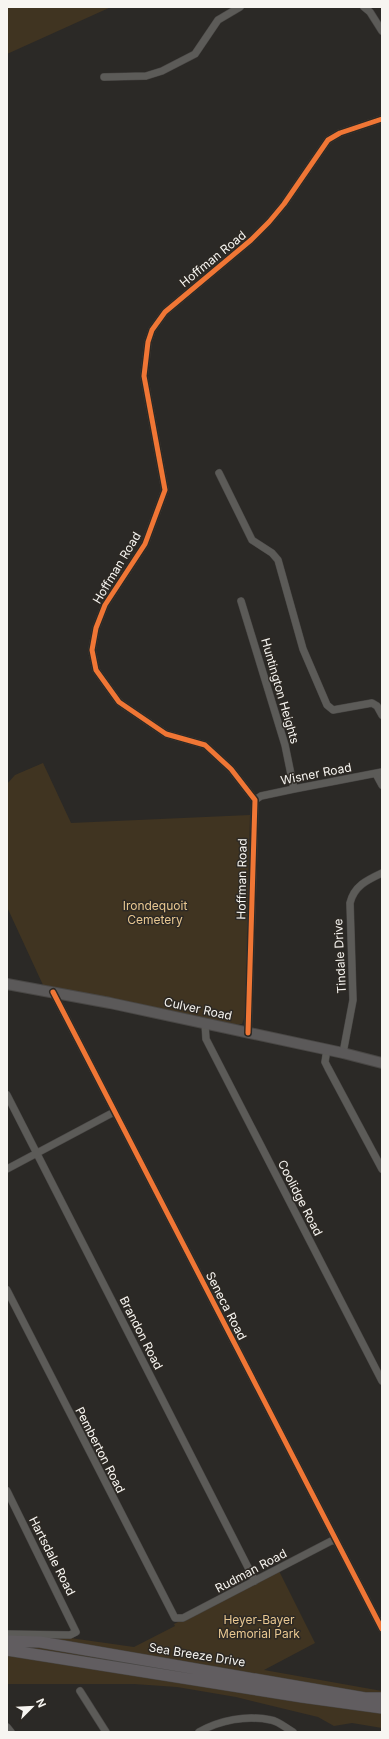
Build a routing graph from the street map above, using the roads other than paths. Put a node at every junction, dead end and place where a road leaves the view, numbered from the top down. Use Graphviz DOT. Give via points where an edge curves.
graph roads {
  1 [pos="240,7"];
  2 [pos="364,7"];
  3 [pos="382,31"];
  4 [pos="104,77"];
  5 [pos="382,119"];
  6 [pos="219,473"];
  7 [pos="241,601"];
  8 [pos="382,715"];
  9 [pos="379,773"];
  10 [pos="382,785"];
  11 [pos="294,789"];
  12 [pos="254,800"];
  13 [pos="382,873"];
  14 [pos="7,984"];
  15 [pos="53,992"];
  16 [pos="204,1024"];
  17 [pos="248,1033"];
  18 [pos="327,1049"];
  19 [pos="343,1053"];
  20 [pos="382,1063"];
  21 [pos="7,1095"];
  22 [pos="114,1112"];
  23 [pos="37,1154"];
  24 [pos="7,1169"];
  25 [pos="382,1169"];
  26 [pos="7,1290"];
  27 [pos="382,1381"];
  28 [pos="7,1490"];
  29 [pos="335,1539"];
  30 [pos="255,1581"];
  31 [pos="175,1618"];
  32 [pos="382,1629"];
  33 [pos="7,1634"];
  34 [pos="7,1641"];
  35 [pos="7,1650"];
  36 [pos="80,1691"];
  37 [pos="382,1698"];
  38 [pos="382,1708"];
  39 [pos="7,1727"];
  40 [pos="11,1732"];
  41 [pos="106,1732"];
  42 [pos="198,1732"];
  43 [pos="292,1732"];
  1 -- 4 [label="street" via="218,20 194,54 162,72 146,76"];
  2 -- 3 [label="street"];
  5 -- 12 [label="street, Hoffman Road" via="340,133 328,140 269,222 165,312 152,330 146,350 144,376 165,490 146,544 105,605 96,628 92,650 96,670 119,702 166,734 205,745 231,769"];
  6 -- 8 [label="street" via="252,540 278,560 306,658 327,705 333,710 372,704 377,706"];
  7 -- 11 [label="street, Huntington Heights" via="285,745"];
  9 -- 10 [label="street"];
  9 -- 11 [label="street, Wisner Road"];
  11 -- 12 [label="street, Wisner Road" via="261,796"];
  12 -- 17 [label="street, Hoffman Road"];
  13 -- 19 [label="street, Tindale Drive" via="359,886 353,893 350,903 353,1000"];
  14 -- 15 [label="main road, Culver Road"];
  15 -- 16 [label="main road, Culver Road"];
  15 -- 22 [label="street, Seneca Road"];
  16 -- 17 [label="main road, Culver Road"];
  16 -- 27 [label="street, Coolidge Road" via="206,1039"];
  17 -- 18 [label="main road, Culver Road"];
  18 -- 19 [label="main road, Culver Road"];
  18 -- 25 [label="street" via="325,1062"];
  19 -- 20 [label="main road, Culver Road"];
  21 -- 23 [label="street, Brandon Road"];
  22 -- 23 [label="street"];
  22 -- 29 [label="street, Seneca Road"];
  23 -- 24 [label="street"];
  23 -- 30 [label="street, Brandon Road"];
  26 -- 31 [label="street, Pemberton Road"];
  28 -- 33 [label="street, Hartsdale Road" via="76,1632 70,1635"];
  29 -- 30 [label="street, Rudman Road"];
  29 -- 32 [label="street, Seneca Road"];
  30 -- 31 [label="street, Rudman Road" via="184,1618"];
  34 -- 37 [label="main road, Sea Breeze Drive" via="35,1642 364,1698"];
  35 -- 38 [label="main road, Sea Breeze Drive" via="302,1698"];
  36 -- 41 [label="street"];
  39 -- 40 [label="street"];
  42 -- 43 [label="street" via="234,1719 272,1720"];
}
